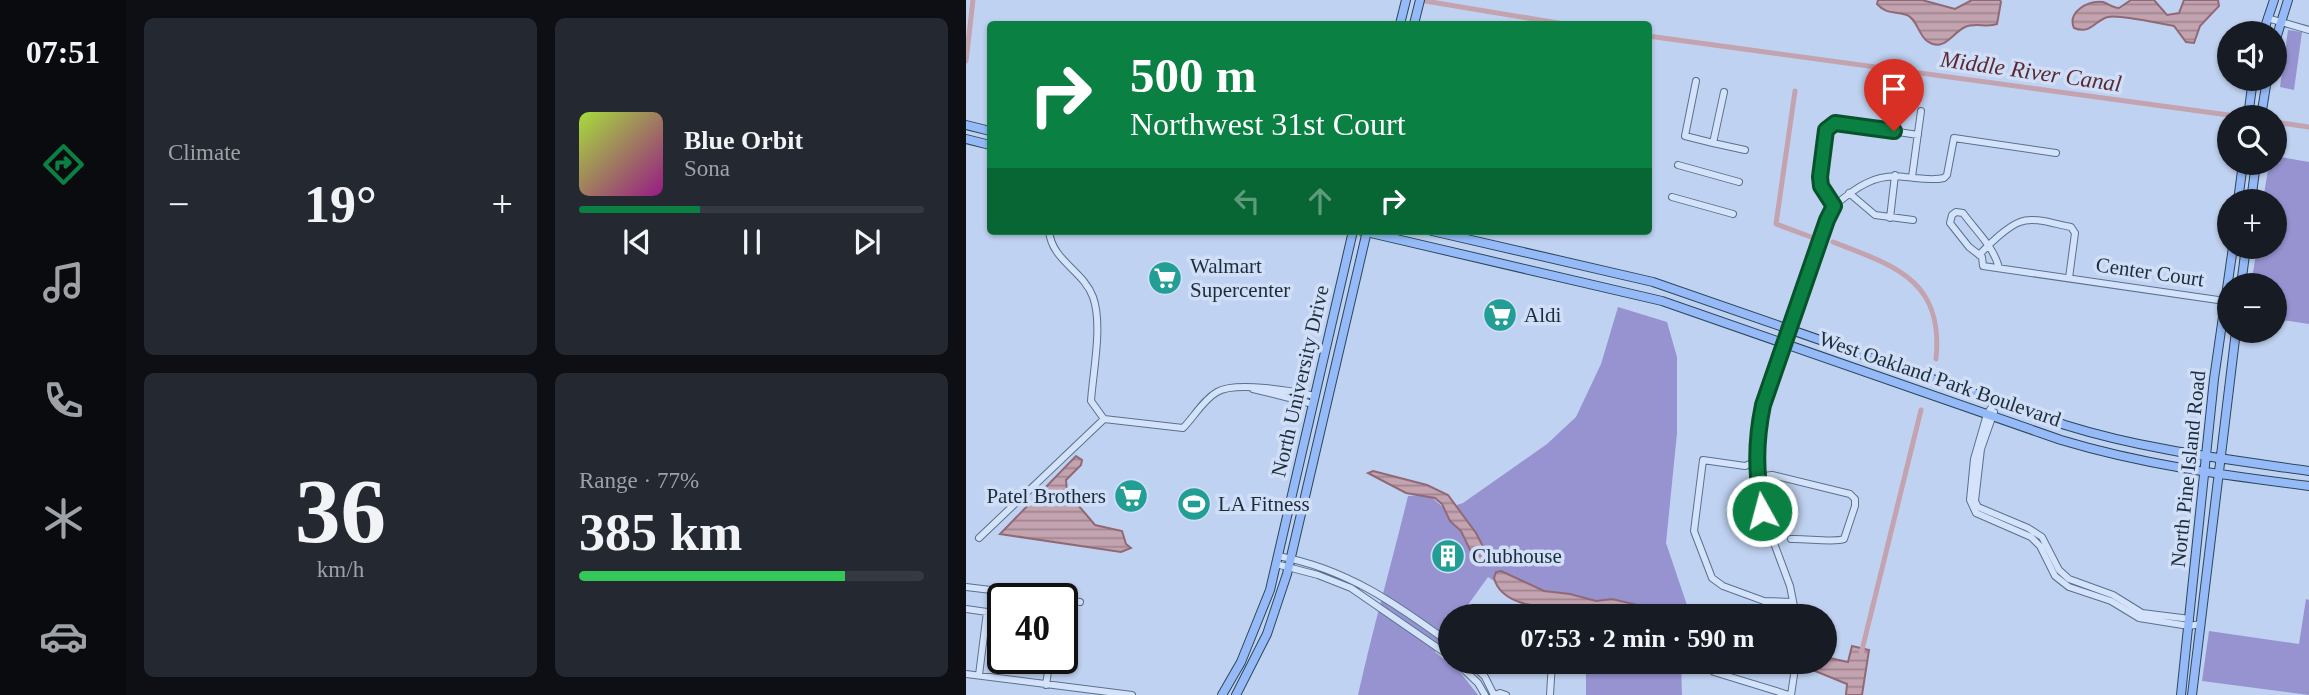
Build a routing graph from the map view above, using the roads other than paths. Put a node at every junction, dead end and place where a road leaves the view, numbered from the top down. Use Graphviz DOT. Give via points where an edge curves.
graph roads {
  1 [pos="2274,0"];
  2 [pos="2288,0"];
  3 [pos="1406,2"];
  4 [pos="1419,4"];
  5 [pos="2267,18"];
  6 [pos="1401,21"];
  7 [pos="1415,21"];
  8 [pos="2266,21"];
  9 [pos="2280,21"];
  10 [pos="2287,23"];
  11 [pos="2309,30"];
  12 [pos="1696,81"];
  13 [pos="1724,92"];
  14 [pos="1921,111"];
  15 [pos="966,125"];
  16 [pos="987,130"];
  17 [pos="1918,135"];
  18 [pos="966,139"];
  19 [pos="1713,143"];
  20 [pos="987,144"];
  21 [pos="1745,150"];
  22 [pos="2056,153"];
  23 [pos="1678,165"];
  24 [pos="1895,175"];
  25 [pos="1912,177"];
  26 [pos="1739,182"];
  27 [pos="1849,193"];
  28 [pos="1672,197"];
  29 [pos="1834,206"];
  30 [pos="1733,214"];
  31 [pos="1889,218"];
  32 [pos="1913,220"];
  33 [pos="1050,235"];
  34 [pos="1352,235"];
  35 [pos="1365,235"];
  36 [pos="1383,235"];
  37 [pos="1475,236"];
  38 [pos="1988,245"];
  39 [pos="1979,255"];
  40 [pos="1999,268"];
  41 [pos="2069,278"];
  42 [pos="2217,300"];
  43 [pos="1789,329"];
  44 [pos="1784,343"];
  45 [pos="2219,343"];
  46 [pos="2235,343"];
  47 [pos="1320,373"];
  48 [pos="1314,400"];
  49 [pos="1996,401"];
  50 [pos="1327,402"];
  51 [pos="1990,415"];
  52 [pos="1104,419"];
  53 [pos="1320,432"];
  54 [pos="2207,457"];
  55 [pos="2222,459"];
  56 [pos="1755,462"];
  57 [pos="2309,471"];
  58 [pos="2206,472"];
  59 [pos="2220,474"];
  60 [pos="1757,477"];
  61 [pos="2309,486"];
  62 [pos="1977,510"];
  63 [pos="978,538"];
  64 [pos="1791,539"];
  65 [pos="1277,560"];
  66 [pos="1289,563"];
  67 [pos="966,587"];
  68 [pos="987,590"];
  69 [pos="1793,602"];
  70 [pos="966,609"];
  71 [pos="2189,622"];
  72 [pos="2202,624"];
  73 [pos="1438,635"];
  74 [pos="1438,648"];
  75 [pos="966,674"];
  76 [pos="1048,674"];
  77 [pos="1470,674"];
  78 [pos="1482,674"];
  79 [pos="1551,674"];
  80 [pos="1721,674"];
  81 [pos="1794,674"];
  82 [pos="979,676"];
  83 [pos="1046,685"];
  84 [pos="1132,695"];
  85 [pos="1222,695"];
  86 [pos="1236,695"];
  87 [pos="1485,695"];
  88 [pos="1494,695"];
  89 [pos="1506,695"];
  90 [pos="1550,695"];
  91 [pos="1790,695"];
  92 [pos="2181,695"];
  93 [pos="2192,695"];
  1 -- 5 [label="main road"];
  2 -- 9 [label="main road"];
  3 -- 6 [label="main road"];
  4 -- 7 [label="main road"];
  5 -- 8 [label="main road"];
  5 -- 9 [label="street"];
  10 -- 11 [label="street"];
  12 -- 19 [label="street" via="1685,136"];
  13 -- 19 [label="street"];
  14 -- 17 [label="street"];
  15 -- 16 [label="main road"];
  17 -- 25 [label="street"];
  17 -- 29 [label="street" via="1846,124 1830,126 1820,177"];
  18 -- 20 [label="main road"];
  19 -- 21 [label="street"];
  22 -- 25 [label="street" via="1954,138 1944,178"];
  23 -- 26 [label="street"];
  24 -- 25 [label="street"];
  24 -- 27 [label="street" via="1871,180"];
  24 -- 31 [label="street"];
  27 -- 29 [label="street"];
  27 -- 31 [label="street" via="1875,215"];
  28 -- 30 [label="street"];
  29 -- 43 [label="street"];
  31 -- 32 [label="street"];
  33 -- 52 [label="street" via="1059,257 1083,278 1094,299 1097,322 1091,401"];
  34 -- 47 [label="main road, North University Drive"];
  35 -- 50 [label="main road, North University Drive"];
  36 -- 44 [label="main road, West Oakland Park Boulevard" via="1640,295"];
  37 -- 43 [label="main road, West Oakland Park Boulevard" via="1653,282"];
  38 -- 39 [label="street, Center Court"];
  38 -- 39 [label="street, Center Court" via="1963,213 1952,215 1950,223"];
  38 -- 40 [label="street, Center Court"];
  38 -- 41 [label="street, Center Court" via="2021,221 2071,227 2075,233"];
  39 -- 40 [label="street, Center Court" via="1983,266"];
  40 -- 41 [label="street, Center Court"];
  41 -- 42 [label="street, Center Court"];
  43 -- 44 [label="street"];
  43 -- 49 [label="main road, West Oakland Park Boulevard"];
  44 -- 51 [label="main road, West Oakland Park Boulevard"];
  44 -- 56 [label="street" via="1760,419"];
  45 -- 54 [label="main road, North Pine Island Road"];
  46 -- 55 [label="main road, North Pine Island Road"];
  47 -- 48 [label="main road, North University Drive"];
  47 -- 50 [label="main road"];
  48 -- 52 [label="street" via="1260,387 1231,387 1206,401 1183,428"];
  48 -- 53 [label="main road" via="1320,409"];
  48 -- 65 [label="main road, North University Drive"];
  49 -- 51 [label="street"];
  49 -- 54 [label="main road, West Oakland Park Boulevard" via="2112,439"];
  50 -- 53 [label="main road, North University Drive"];
  51 -- 58 [label="main road, West Oakland Park Boulevard" via="2114,455"];
  51 -- 62 [label="street" via="1981,449"];
  52 -- 63 [label="street"];
  53 -- 66 [label="main road, North University Drive"];
  54 -- 55 [label="main road, West Oakland Park Boulevard"];
  54 -- 58 [label="main road, North Pine Island Road"];
  55 -- 57 [label="main road, West Oakland Park Boulevard"];
  55 -- 59 [label="main road, North Pine Island Road"];
  56 -- 60 [label="street"];
  56 -- 69 [label="street" via="1745,466 1703,460 1694,531 1712,578 1723,586 1765,601"];
  58 -- 59 [label="main road, West Oakland Park Boulevard"];
  58 -- 71 [label="main road, North Pine Island Road"];
  59 -- 61 [label="main road, West Oakland Park Boulevard"];
  59 -- 72 [label="main road, North Pine Island Road"];
  60 -- 64 [label="street" via="1772,475 1855,499 1844,540"];
  60 -- 69 [label="street" via="1762,511"];
  62 -- 71 [label="street" via="2042,537 2059,570 2069,579 2113,595 2142,612"];
  62 -- 71 [label="street" via="2031,537 2055,576 2069,587 2111,601 2139,618"];
  65 -- 66 [label="street"];
  65 -- 85 [label="main road, North University Drive" via="1254,632"];
  66 -- 73 [label="street" via="1315,564 1353,579"];
  66 -- 74 [label="street" via="1352,588"];
  66 -- 86 [label="main road, North University Drive" via="1267,634"];
  67 -- 68 [label="street"];
  70 -- 82 [label="street" via="987,612"];
  71 -- 72 [label="street"];
  71 -- 92 [label="main road, North Pine Island Road"];
  72 -- 93 [label="main road, North Pine Island Road"];
  75 -- 82 [label="street"];
  76 -- 83 [label="street"];
  77 -- 87 [label="street"];
  78 -- 88 [label="street"];
  79 -- 90 [label="street"];
  80 -- 91 [label="street"];
  81 -- 91 [label="street"];
  82 -- 83 [label="street"];
  83 -- 84 [label="street"];
  88 -- 89 [label="street"];
}
